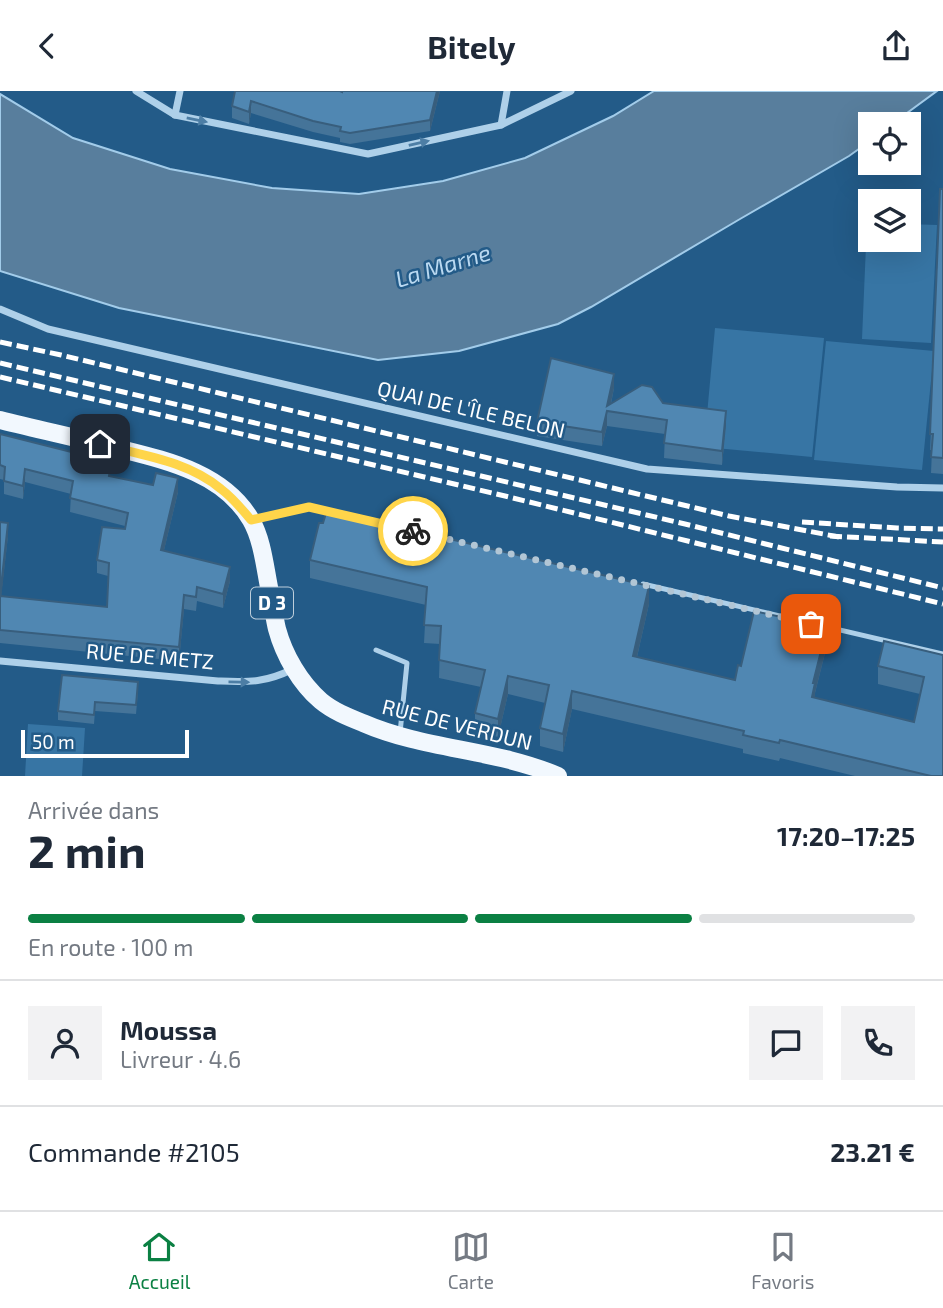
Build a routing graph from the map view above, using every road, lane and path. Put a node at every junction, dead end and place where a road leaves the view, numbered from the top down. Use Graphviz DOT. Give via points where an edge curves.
graph roads {
  1 [pos="136,91"];
  2 [pos="180,91"];
  3 [pos="507,91"];
  4 [pos="572,91"];
  5 [pos="174,115"];
  6 [pos="501,125"];
  7 [pos="0,309"];
  8 [pos="0,420"];
  9 [pos="943,488"];
  10 [pos="336,513"];
  11 [pos="251,520"];
  12 [pos="633,582"];
  13 [pos="376,650"];
  14 [pos="943,654"];
  15 [pos="0,661"];
  16 [pos="294,668"];
  17 [pos="400,736"];
  18 [pos="558,776"];
  1 -- 5 [label="street"];
  2 -- 5 [label="street"];
  3 -- 6 [label="street"];
  4 -- 6 [label="street"];
  5 -- 6 [label="street, one-way" via="369,154"];
  7 -- 9 [label="street, QUAI DE L'ÎLE BELON" via="48,329 647,469"];
  8 -- 11 [label="main road, RUE DE VERDUN / D 3" via="170,462 221,488"];
  10 -- 11 [label="lane" via="309,507"];
  11 -- 16 [label="main road, RUE DE VERDUN / D 3" via="277,629"];
  12 -- 14 [label="lane"];
  13 -- 17 [label="lane" via="407,663"];
  15 -- 16 [label="street, RUE DE METZ, one-way" via="248,682 264,681"];
  16 -- 17 [label="main road, RUE DE VERDUN / D 3" via="332,709"];
  17 -- 18 [label="main road, RUE DE VERDUN / D 3" via="519,762"];
}
